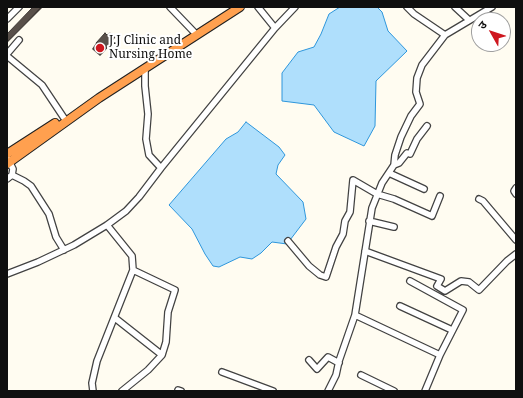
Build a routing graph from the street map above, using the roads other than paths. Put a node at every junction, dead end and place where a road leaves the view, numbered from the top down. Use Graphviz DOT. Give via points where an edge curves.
graph roads {
  1 [pos="19,7"];
  2 [pos="170,7"];
  3 [pos="232,7"];
  4 [pos="240,7"];
  5 [pos="258,7"];
  6 [pos="295,7"];
  7 [pos="407,7"];
  8 [pos="455,7"];
  9 [pos="492,7"];
  10 [pos="7,19"];
  11 [pos="469,20"];
  12 [pos="274,28"];
  13 [pos="194,32"];
  14 [pos="445,35"];
  15 [pos="19,40"];
  16 [pos="7,55"];
  17 [pos="145,68"];
  18 [pos="64,118"];
  19 [pos="427,126"];
  20 [pos="7,154"];
  21 [pos="8,161"];
  22 [pos="394,165"];
  23 [pos="161,168"];
  24 [pos="389,173"];
  25 [pos="9,177"];
  26 [pos="516,188"];
  27 [pos="424,190"];
  28 [pos="377,194"];
  29 [pos="516,194"];
  30 [pos="440,196"];
  31 [pos="479,199"];
  32 [pos="369,221"];
  33 [pos="107,225"];
  34 [pos="394,226"];
  35 [pos="516,240"];
  36 [pos="288,242"];
  37 [pos="64,250"];
  38 [pos="365,251"];
  39 [pos="516,254"];
  40 [pos="133,270"];
  41 [pos="7,274"];
  42 [pos="410,281"];
  43 [pos="400,306"];
  44 [pos="354,315"];
  45 [pos="115,318"];
  46 [pos="452,330"];
  47 [pos="162,355"];
  48 [pos="440,355"];
  49 [pos="309,360"];
  50 [pos="339,363"];
  51 [pos="222,372"];
  52 [pos="361,375"];
  53 [pos="93,391"];
  54 [pos="122,391"];
  55 [pos="273,391"];
  56 [pos="328,391"];
  57 [pos="394,391"];
  58 [pos="425,391"];
  1 -- 10 [label="street"];
  2 -- 13 [label="street"];
  3 -- 13 [label="highway"];
  4 -- 17 [label="highway"];
  5 -- 12 [label="street"];
  6 -- 12 [label="street"];
  7 -- 14 [label="street"];
  8 -- 11 [label="street"];
  9 -- 11 [label="street"];
  11 -- 14 [label="street"];
  12 -- 23 [label="street"];
  13 -- 18 [label="highway"];
  14 -- 22 [label="street" via="422,65 417,78 416,92 420,104 401,137"];
  15 -- 16 [label="street"];
  16 -- 18 [label="street" via="42,85"];
  17 -- 21 [label="highway"];
  17 -- 23 [label="street" via="148,155"];
  18 -- 20 [label="highway"];
  19 -- 22 [label="street" via="410,154 407,153"];
  21 -- 25 [label="street" via="13,169"];
  22 -- 24 [label="street"];
  23 -- 33 [label="street" via="126,211"];
  24 -- 27 [label="street"];
  24 -- 28 [label="street"];
  25 -- 37 [label="street" via="31,186 49,214 56,237"];
  26 -- 29 [label="street"];
  28 -- 30 [label="street" via="432,216"];
  28 -- 32 [label="street"];
  28 -- 36 [label="street" via="353,180 350,212 326,277 309,266"];
  31 -- 35 [label="street"];
  32 -- 34 [label="street"];
  32 -- 38 [label="street"];
  33 -- 37 [label="street"];
  33 -- 40 [label="street" via="132,256"];
  37 -- 41 [label="street"];
  38 -- 39 [label="street" via="441,279 437,286 445,291 461,280 479,290"];
  38 -- 44 [label="street"];
  40 -- 45 [label="street"];
  40 -- 47 [label="street" via="175,290 168,312 166,342"];
  42 -- 46 [label="street" via="463,310"];
  43 -- 46 [label="street"];
  44 -- 48 [label="street"];
  44 -- 50 [label="street"];
  45 -- 47 [label="street"];
  45 -- 53 [label="street" via="97,362 92,382"];
  46 -- 48 [label="street"];
  47 -- 54 [label="street"];
  48 -- 58 [label="street"];
  49 -- 50 [label="street" via="317,369 328,357"];
  50 -- 56 [label="street"];
  51 -- 55 [label="street"];
  52 -- 57 [label="street"];
}
